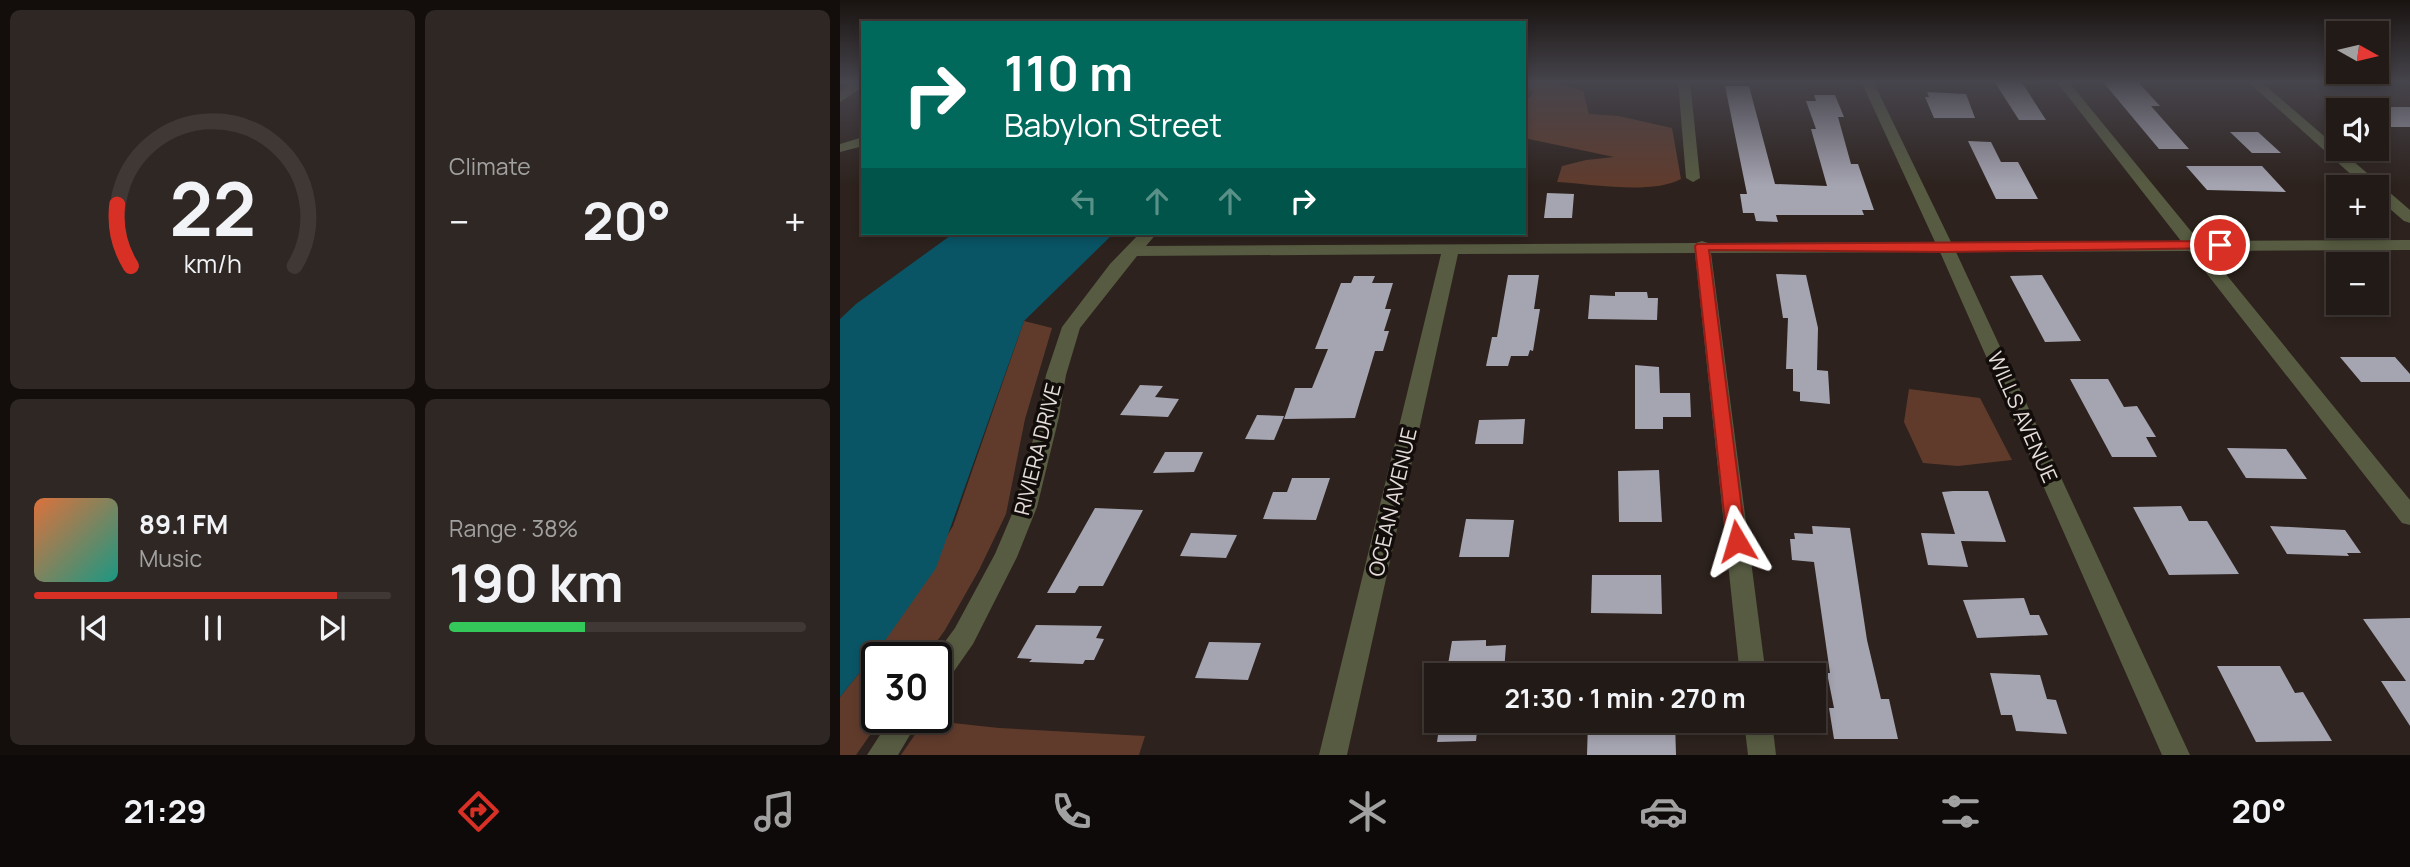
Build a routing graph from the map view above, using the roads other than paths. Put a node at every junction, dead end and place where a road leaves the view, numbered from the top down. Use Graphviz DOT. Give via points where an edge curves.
graph roads {
  1 [pos="1687,116"];
  2 [pos="1884,116"];
  3 [pos="2090,116"];
  4 [pos="2293,116"];
  5 [pos="861,142"];
  6 [pos="840,148"];
  7 [pos="2360,175"];
  8 [pos="1693,178"];
  9 [pos="2389,200"];
  10 [pos="2410,218"];
  11 [pos="1147,235"];
  12 [pos="2193,245"];
  13 [pos="2410,245"];
  14 [pos="1702,246"];
  15 [pos="1946,248"];
  16 [pos="1451,249"];
  17 [pos="1130,251"];
  18 [pos="2410,516"];
  19 [pos="952,653"];
  20 [pos="1750,663"];
  21 [pos="896,733"];
  22 [pos="1759,733"];
  23 [pos="881,755"];
  24 [pos="1333,755"];
  25 [pos="1762,755"];
  26 [pos="2176,755"];
  1 -- 8 [label="street"];
  2 -- 15 [label="street, WILLS AVENUE"];
  3 -- 12 [label="street"];
  4 -- 7 [label="street"];
  5 -- 6 [label="street"];
  9 -- 10 [label="street"];
  11 -- 17 [label="street, RIVIERA DRIVE"];
  12 -- 13 [label="street"];
  12 -- 15 [label="street"];
  12 -- 18 [label="street"];
  14 -- 15 [label="street"];
  14 -- 16 [label="street"];
  14 -- 20 [label="street"];
  15 -- 26 [label="street, WILLS AVENUE"];
  16 -- 17 [label="street"];
  16 -- 24 [label="street, OCEAN AVENUE"];
  17 -- 19 [label="street, RIVIERA DRIVE" via="1071,327 1026,507 994,580"];
  21 -- 23 [label="street"];
  22 -- 25 [label="street"];
}
